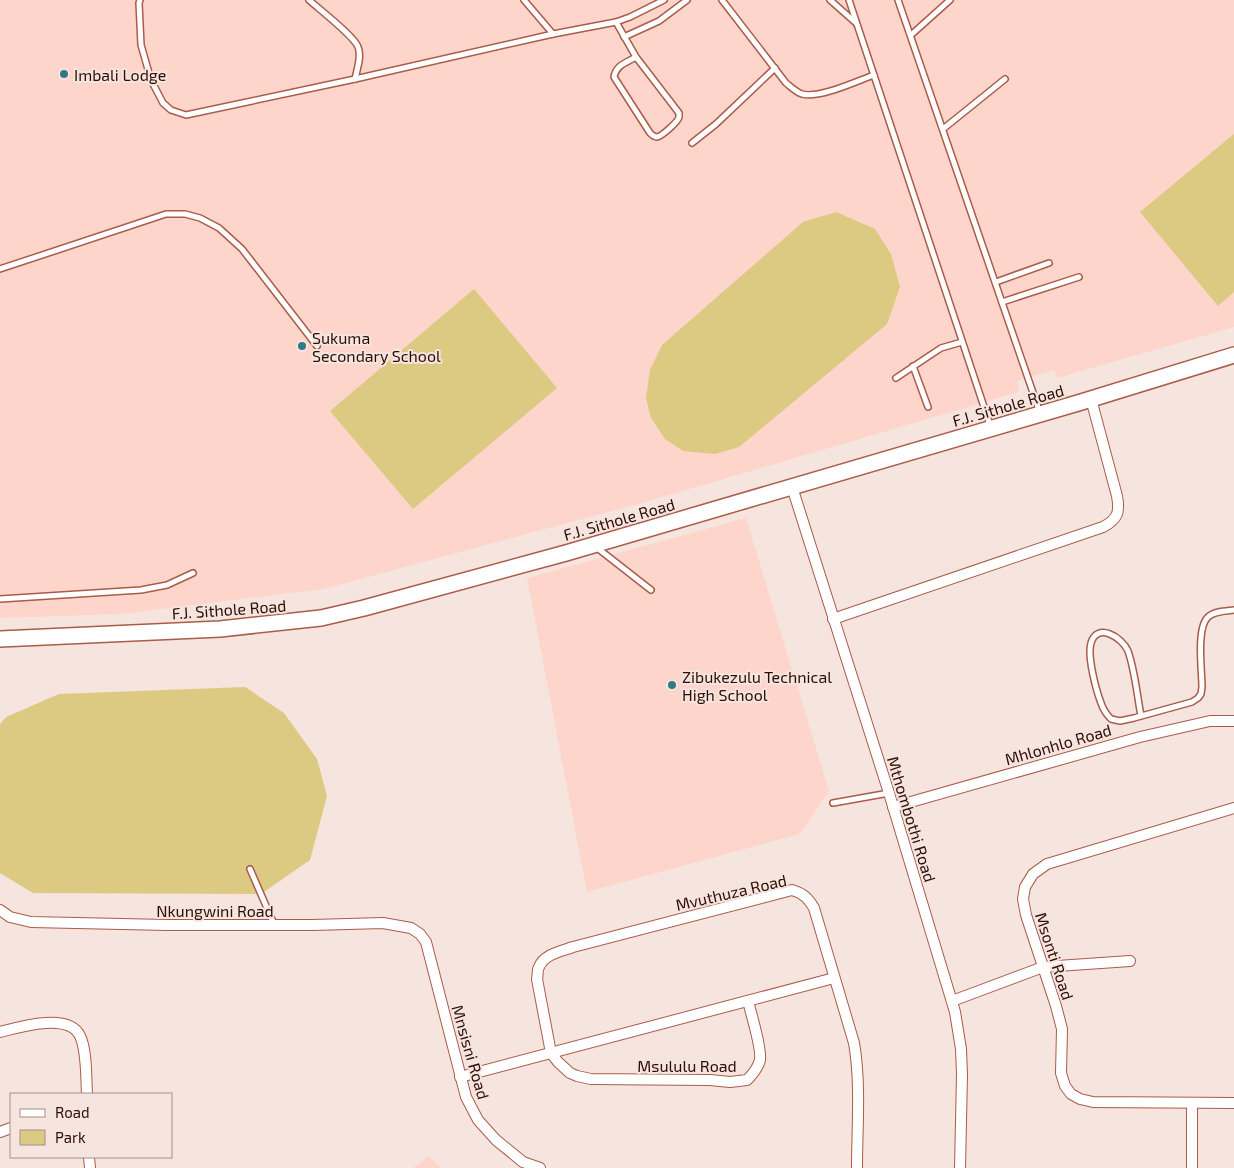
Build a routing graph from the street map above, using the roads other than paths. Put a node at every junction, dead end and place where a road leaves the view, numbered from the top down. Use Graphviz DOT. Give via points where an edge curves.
graph roads {
  1 [pos="140,0"];
  2 [pos="309,0"];
  3 [pos="524,0"];
  4 [pos="664,0"];
  5 [pos="687,0"];
  6 [pos="722,0"];
  7 [pos="830,0"];
  8 [pos="850,0"];
  9 [pos="898,0"];
  10 [pos="950,0"];
  11 [pos="616,22"];
  12 [pos="857,24"];
  13 [pos="553,34"];
  14 [pos="911,35"];
  15 [pos="624,37"];
  16 [pos="636,57"];
  17 [pos="775,68"];
  18 [pos="874,74"];
  19 [pos="355,79"];
  20 [pos="1005,79"];
  21 [pos="943,129"];
  22 [pos="692,143"];
  23 [pos="1049,263"];
  24 [pos="0,270"];
  25 [pos="1079,277"];
  26 [pos="996,282"];
  27 [pos="1002,302"];
  28 [pos="962,342"];
  29 [pos="317,346"];
  30 [pos="1234,355"];
  31 [pos="913,366"];
  32 [pos="896,378"];
  33 [pos="1091,399"];
  34 [pos="928,407"];
  35 [pos="1040,414"];
  36 [pos="991,428"];
  37 [pos="792,486"];
  38 [pos="594,545"];
  39 [pos="193,574"];
  40 [pos="651,590"];
  41 [pos="0,599"];
  42 [pos="1234,610"];
  43 [pos="834,619"];
  44 [pos="0,639"];
  45 [pos="1141,716"];
  46 [pos="1234,720"];
  47 [pos="888,793"];
  48 [pos="833,803"];
  49 [pos="893,807"];
  50 [pos="1234,808"];
  51 [pos="250,869"];
  52 [pos="0,910"];
  53 [pos="275,925"];
  54 [pos="426,942"];
  55 [pos="1130,961"];
  56 [pos="1043,967"];
  57 [pos="834,978"];
  58 [pos="748,1001"];
  59 [pos="952,1001"];
  60 [pos="0,1032"];
  61 [pos="551,1053"];
  62 [pos="460,1078"];
  63 [pos="87,1093"];
  64 [pos="1192,1103"];
  65 [pos="1234,1103"];
  66 [pos="540,1168"];
  67 [pos="856,1168"];
  68 [pos="960,1168"];
  69 [pos="1192,1168"];
  1 -- 19 [label="lane" via="141,45 151,80 171,110 186,115"];
  2 -- 19 [label="lane" via="358,46"];
  3 -- 13 [label="lane"];
  4 -- 11 [label="lane"];
  5 -- 15 [label="lane" via="659,21"];
  6 -- 17 [label="lane"];
  7 -- 12 [label="lane"];
  8 -- 12 [label="lane"];
  9 -- 14 [label="lane"];
  10 -- 14 [label="lane"];
  11 -- 13 [label="lane"];
  11 -- 15 [label="lane"];
  12 -- 18 [label="lane"];
  13 -- 19 [label="lane"];
  14 -- 21 [label="lane"];
  15 -- 16 [label="lane"];
  16 -- 16 [label="lane" via="679,113 677,120 659,137 650,133 614,77 619,66"];
  17 -- 18 [label="lane" via="794,89 813,95"];
  17 -- 22 [label="lane"];
  18 -- 28 [label="lane"];
  20 -- 21 [label="lane"];
  21 -- 26 [label="lane"];
  23 -- 26 [label="lane"];
  24 -- 29 [label="lane" via="166,214 185,214 219,228 242,249"];
  25 -- 27 [label="lane"];
  26 -- 27 [label="lane"];
  27 -- 35 [label="lane"];
  28 -- 31 [label="lane" via="941,348"];
  28 -- 36 [label="lane"];
  30 -- 33 [label="street, F.J. Sithole Road"];
  31 -- 32 [label="lane"];
  31 -- 34 [label="lane"];
  33 -- 35 [label="street, F.J. Sithole Road"];
  33 -- 43 [label="street" via="1119,507 1112,522"];
  35 -- 36 [label="street, F.J. Sithole Road"];
  36 -- 37 [label="street, F.J. Sithole Road"];
  37 -- 38 [label="street, F.J. Sithole Road"];
  37 -- 43 [label="street, Mthombothi Road"];
  38 -- 40 [label="lane"];
  38 -- 44 [label="street, F.J. Sithole Road" via="321,618 220,629"];
  39 -- 41 [label="lane" via="167,585 141,590"];
  42 -- 45 [label="lane" via="1215,612 1204,622 1201,633 1202,687 1198,698"];
  43 -- 47 [label="street, Mthombothi Road"];
  45 -- 45 [label="lane" via="1115,721 1107,714 1090,659 1091,641 1096,635 1114,635 1127,650"];
  46 -- 49 [label="street, Mhlonhlo Road" via="1210,721 1140,736"];
  47 -- 48 [label="lane"];
  47 -- 49 [label="street, Mthombothi Road"];
  49 -- 59 [label="street, Mthombothi Road"];
  50 -- 56 [label="street, Msonti Road" via="1047,864 1033,874 1024,887 1023,899"];
  51 -- 53 [label="lane"];
  52 -- 53 [label="street, Nkungwini Road" via="31,922"];
  53 -- 54 [label="street, Nkungwini Road" via="383,923 411,928"];
  54 -- 62 [label="street, Mnsisni Road"];
  55 -- 56 [label="street"];
  56 -- 59 [label="street"];
  56 -- 64 [label="street, Msonti Road" via="1062,1029 1061,1073 1064,1086 1071,1094 1093,1102"];
  57 -- 58 [label="street"];
  57 -- 61 [label="street, Mvuthuza Road" via="814,908 809,899 792,890 573,947 548,956 538,968 537,979"];
  57 -- 67 [label="street, Mvuthuza Road" via="857,1061"];
  58 -- 61 [label="street"];
  58 -- 61 [label="street, Msululu Road" via="760,1059 756,1071 747,1080 591,1079 570,1073"];
  59 -- 68 [label="street, Mthombothi Road" via="961,1049"];
  60 -- 63 [label="street" via="53,1022 73,1028 80,1035 84,1048"];
  61 -- 62 [label="street"];
  62 -- 66 [label="street, Mnsisni Road" via="478,1120 523,1162"];
  64 -- 65 [label="street, Msonti Road"];
  64 -- 69 [label="street"];
}
